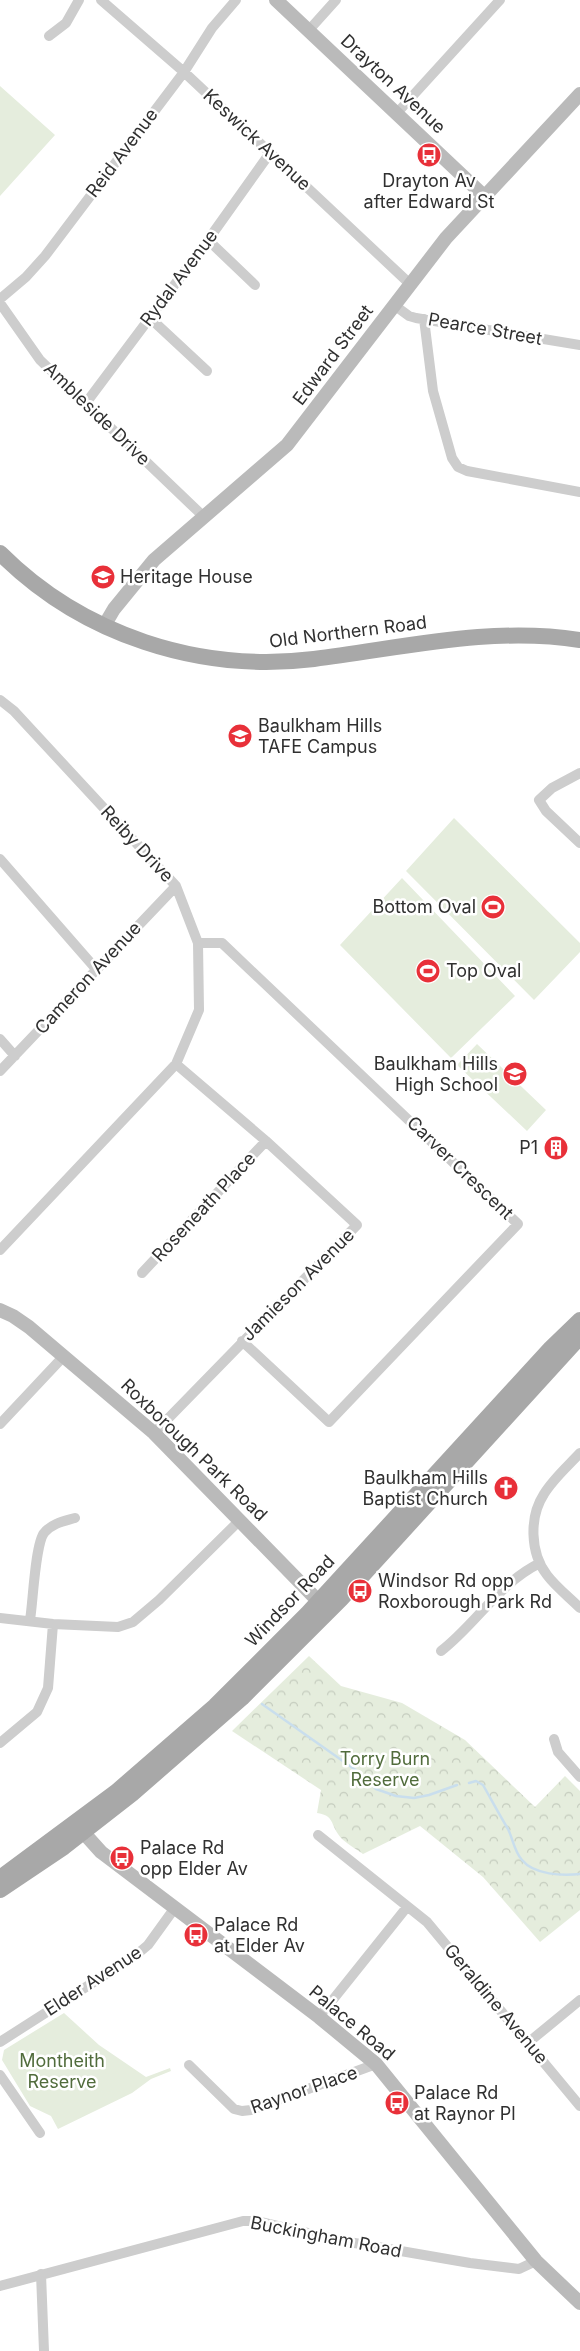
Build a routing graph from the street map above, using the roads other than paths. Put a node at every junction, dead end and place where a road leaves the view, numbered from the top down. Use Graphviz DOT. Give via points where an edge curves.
graph roads {
  1 [pos="79,0"];
  2 [pos="101,0"];
  3 [pos="236,0"];
  4 [pos="276,0"];
  5 [pos="336,0"];
  6 [pos="500,0"];
  7 [pos="309,30"];
  8 [pos="49,36"];
  9 [pos="184,72"];
  10 [pos="580,94"];
  11 [pos="397,113"];
  12 [pos="270,153"];
  13 [pos="484,196"];
  14 [pos="208,240"];
  15 [pos="410,284"];
  16 [pos="255,285"];
  17 [pos="0,301"];
  18 [pos="394,306"];
  19 [pos="150,318"];
  20 [pos="424,319"];
  21 [pos="580,345"];
  22 [pos="207,371"];
  23 [pos="86,403"];
  24 [pos="580,492"];
  25 [pos="204,517"];
  26 [pos="0,553"];
  27 [pos="104,626"];
  28 [pos="580,640"];
  29 [pos="0,700"];
  30 [pos="580,773"];
  31 [pos="580,842"];
  32 [pos="0,860"];
  33 [pos="176,886"];
  34 [pos="198,943"];
  35 [pos="96,969"];
  36 [pos="0,1039"];
  37 [pos="15,1056"];
  38 [pos="176,1064"];
  39 [pos="0,1072"];
  40 [pos="266,1141"];
  41 [pos="0,1250"];
  42 [pos="142,1273"];
  43 [pos="0,1310"];
  44 [pos="580,1320"];
  45 [pos="580,1337"];
  46 [pos="242,1341"];
  47 [pos="63,1356"];
  48 [pos="0,1424"];
  49 [pos="154,1433"];
  50 [pos="580,1453"];
  51 [pos="76,1518"];
  52 [pos="239,1521"];
  53 [pos="540,1563"];
  54 [pos="324,1606"];
  55 [pos="580,1608"];
  56 [pos="0,1618"];
  57 [pos="30,1620"];
  58 [pos="52,1624"];
  59 [pos="441,1651"];
  60 [pos="554,1739"];
  61 [pos="0,1743"];
  62 [pos="580,1776"];
  63 [pos="83,1832"];
  64 [pos="318,1835"];
  65 [pos="0,1878"];
  66 [pos="0,1890"];
  67 [pos="407,1908"];
  68 [pos="174,1909"];
  69 [pos="580,2000"];
  70 [pos="319,2017"];
  71 [pos="0,2042"];
  72 [pos="529,2042"];
  73 [pos="376,2064"];
  74 [pos="189,2065"];
  75 [pos="0,2075"];
  76 [pos="580,2106"];
  77 [pos="40,2133"];
  78 [pos="536,2261"];
  79 [pos="42,2274"];
  80 [pos="0,2286"];
  81 [pos="580,2303"];
  82 [pos="44,2351"];
  1 -- 8 [label="street" via="66,23"];
  2 -- 9 [label="street, Keswick Avenue"];
  3 -- 9 [label="street, Reid Avenue" via="212,28"];
  4 -- 7 [label="street, Drayton Avenue"];
  5 -- 7 [label="street"];
  6 -- 11 [label="street"];
  7 -- 11 [label="street, Drayton Avenue"];
  9 -- 12 [label="street, Keswick Avenue"];
  9 -- 17 [label="street, Reid Avenue" via="45,256"];
  10 -- 13 [label="street, Edward Street"];
  11 -- 13 [label="street, Drayton Avenue"];
  12 -- 14 [label="street, Rydal Avenue"];
  12 -- 15 [label="street, Keswick Avenue"];
  13 -- 15 [label="street, Edward Street"];
  14 -- 16 [label="street"];
  14 -- 19 [label="street, Rydal Avenue"];
  15 -- 18 [label="street, Edward Street"];
  17 -- 23 [label="street, Ambleside Drive" via="40,360"];
  18 -- 20 [label="street, Pearce Street" via="409,316"];
  18 -- 25 [label="street, Edward Street" via="287,445"];
  19 -- 22 [label="street"];
  19 -- 23 [label="street, Rydal Avenue"];
  20 -- 21 [label="street, Pearce Street"];
  20 -- 24 [label="street" via="433,391 452,458 458,467"];
  23 -- 25 [label="street, Ambleside Drive"];
  25 -- 27 [label="street, Edward Street" via="154,560"];
  26 -- 27 [label="main road, Old Northern Road" via="52,597"];
  27 -- 28 [label="main road, Old Northern Road" via="175,651 261,662 314,659 483,636 538,635"];
  29 -- 33 [label="street, Reiby Drive" via="14,711"];
  30 -- 31 [label="street" via="552,788 538,800"];
  32 -- 35 [label="street"];
  33 -- 34 [label="street, Reiby Drive"];
  33 -- 35 [label="street, Cameron Avenue"];
  34 -- 38 [label="street, Reiby Drive" via="199,1010"];
  34 -- 46 [label="street, Carver Crescent" via="222,943 518,1224 330,1422"];
  35 -- 37 [label="street, Cameron Avenue"];
  36 -- 37 [label="street"];
  37 -- 39 [label="street, Cameron Avenue"];
  38 -- 40 [label="street, Jamieson Avenue"];
  38 -- 41 [label="street, Reiby Drive"];
  40 -- 42 [label="street, Roseneath Place"];
  40 -- 46 [label="street, Jamieson Avenue" via="357,1225"];
  43 -- 47 [label="street, Roxborough Park Road" via="22,1321"];
  44 -- 54 [label="main road, Windsor Road" via="551,1348"];
  45 -- 54 [label="main road, Windsor Road"];
  46 -- 49 [label="street, Jamieson Avenue"];
  47 -- 48 [label="street"];
  47 -- 49 [label="street, Roxborough Park Road"];
  49 -- 52 [label="street, Roxborough Park Road"];
  50 -- 53 [label="street" via="550,1485 538,1507 534,1546"];
  51 -- 57 [label="street" via="56,1524 44,1533"];
  52 -- 54 [label="street, Roxborough Park Road"];
  52 -- 58 [label="street" via="133,1622 118,1627"];
  53 -- 55 [label="street" via="547,1576"];
  53 -- 59 [label="street" via="510,1581 458,1638"];
  54 -- 63 [label="main road, Windsor Road" via="290,1651 200,1737"];
  54 -- 65 [label="main road, Windsor Road" via="116,1792"];
  56 -- 57 [label="street"];
  57 -- 58 [label="street"];
  58 -- 61 [label="street" via="48,1688 37,1712"];
  60 -- 62 [label="street" via="558,1752"];
  63 -- 66 [label="main road, Windsor Road"];
  63 -- 68 [label="street, Palace Road" via="101,1852"];
  64 -- 67 [label="street, Geraldine Avenue"];
  67 -- 70 [label="street"];
  67 -- 72 [label="street, Geraldine Avenue" via="427,1922"];
  68 -- 70 [label="street, Palace Road"];
  68 -- 71 [label="street, Elder Avenue" via="136,1955"];
  69 -- 72 [label="street"];
  70 -- 73 [label="street, Palace Road"];
  72 -- 76 [label="street, Geraldine Avenue"];
  73 -- 74 [label="street, Raynor Place" via="242,2111 234,2108"];
  73 -- 78 [label="street, Palace Road"];
  75 -- 77 [label="street"];
  78 -- 79 [label="street, Buckingham Road" via="519,2269 470,2263 257,2221 243,2221"];
  78 -- 81 [label="street, Palace Road"];
  79 -- 80 [label="street, Buckingham Road"];
  79 -- 82 [label="street"];
}
